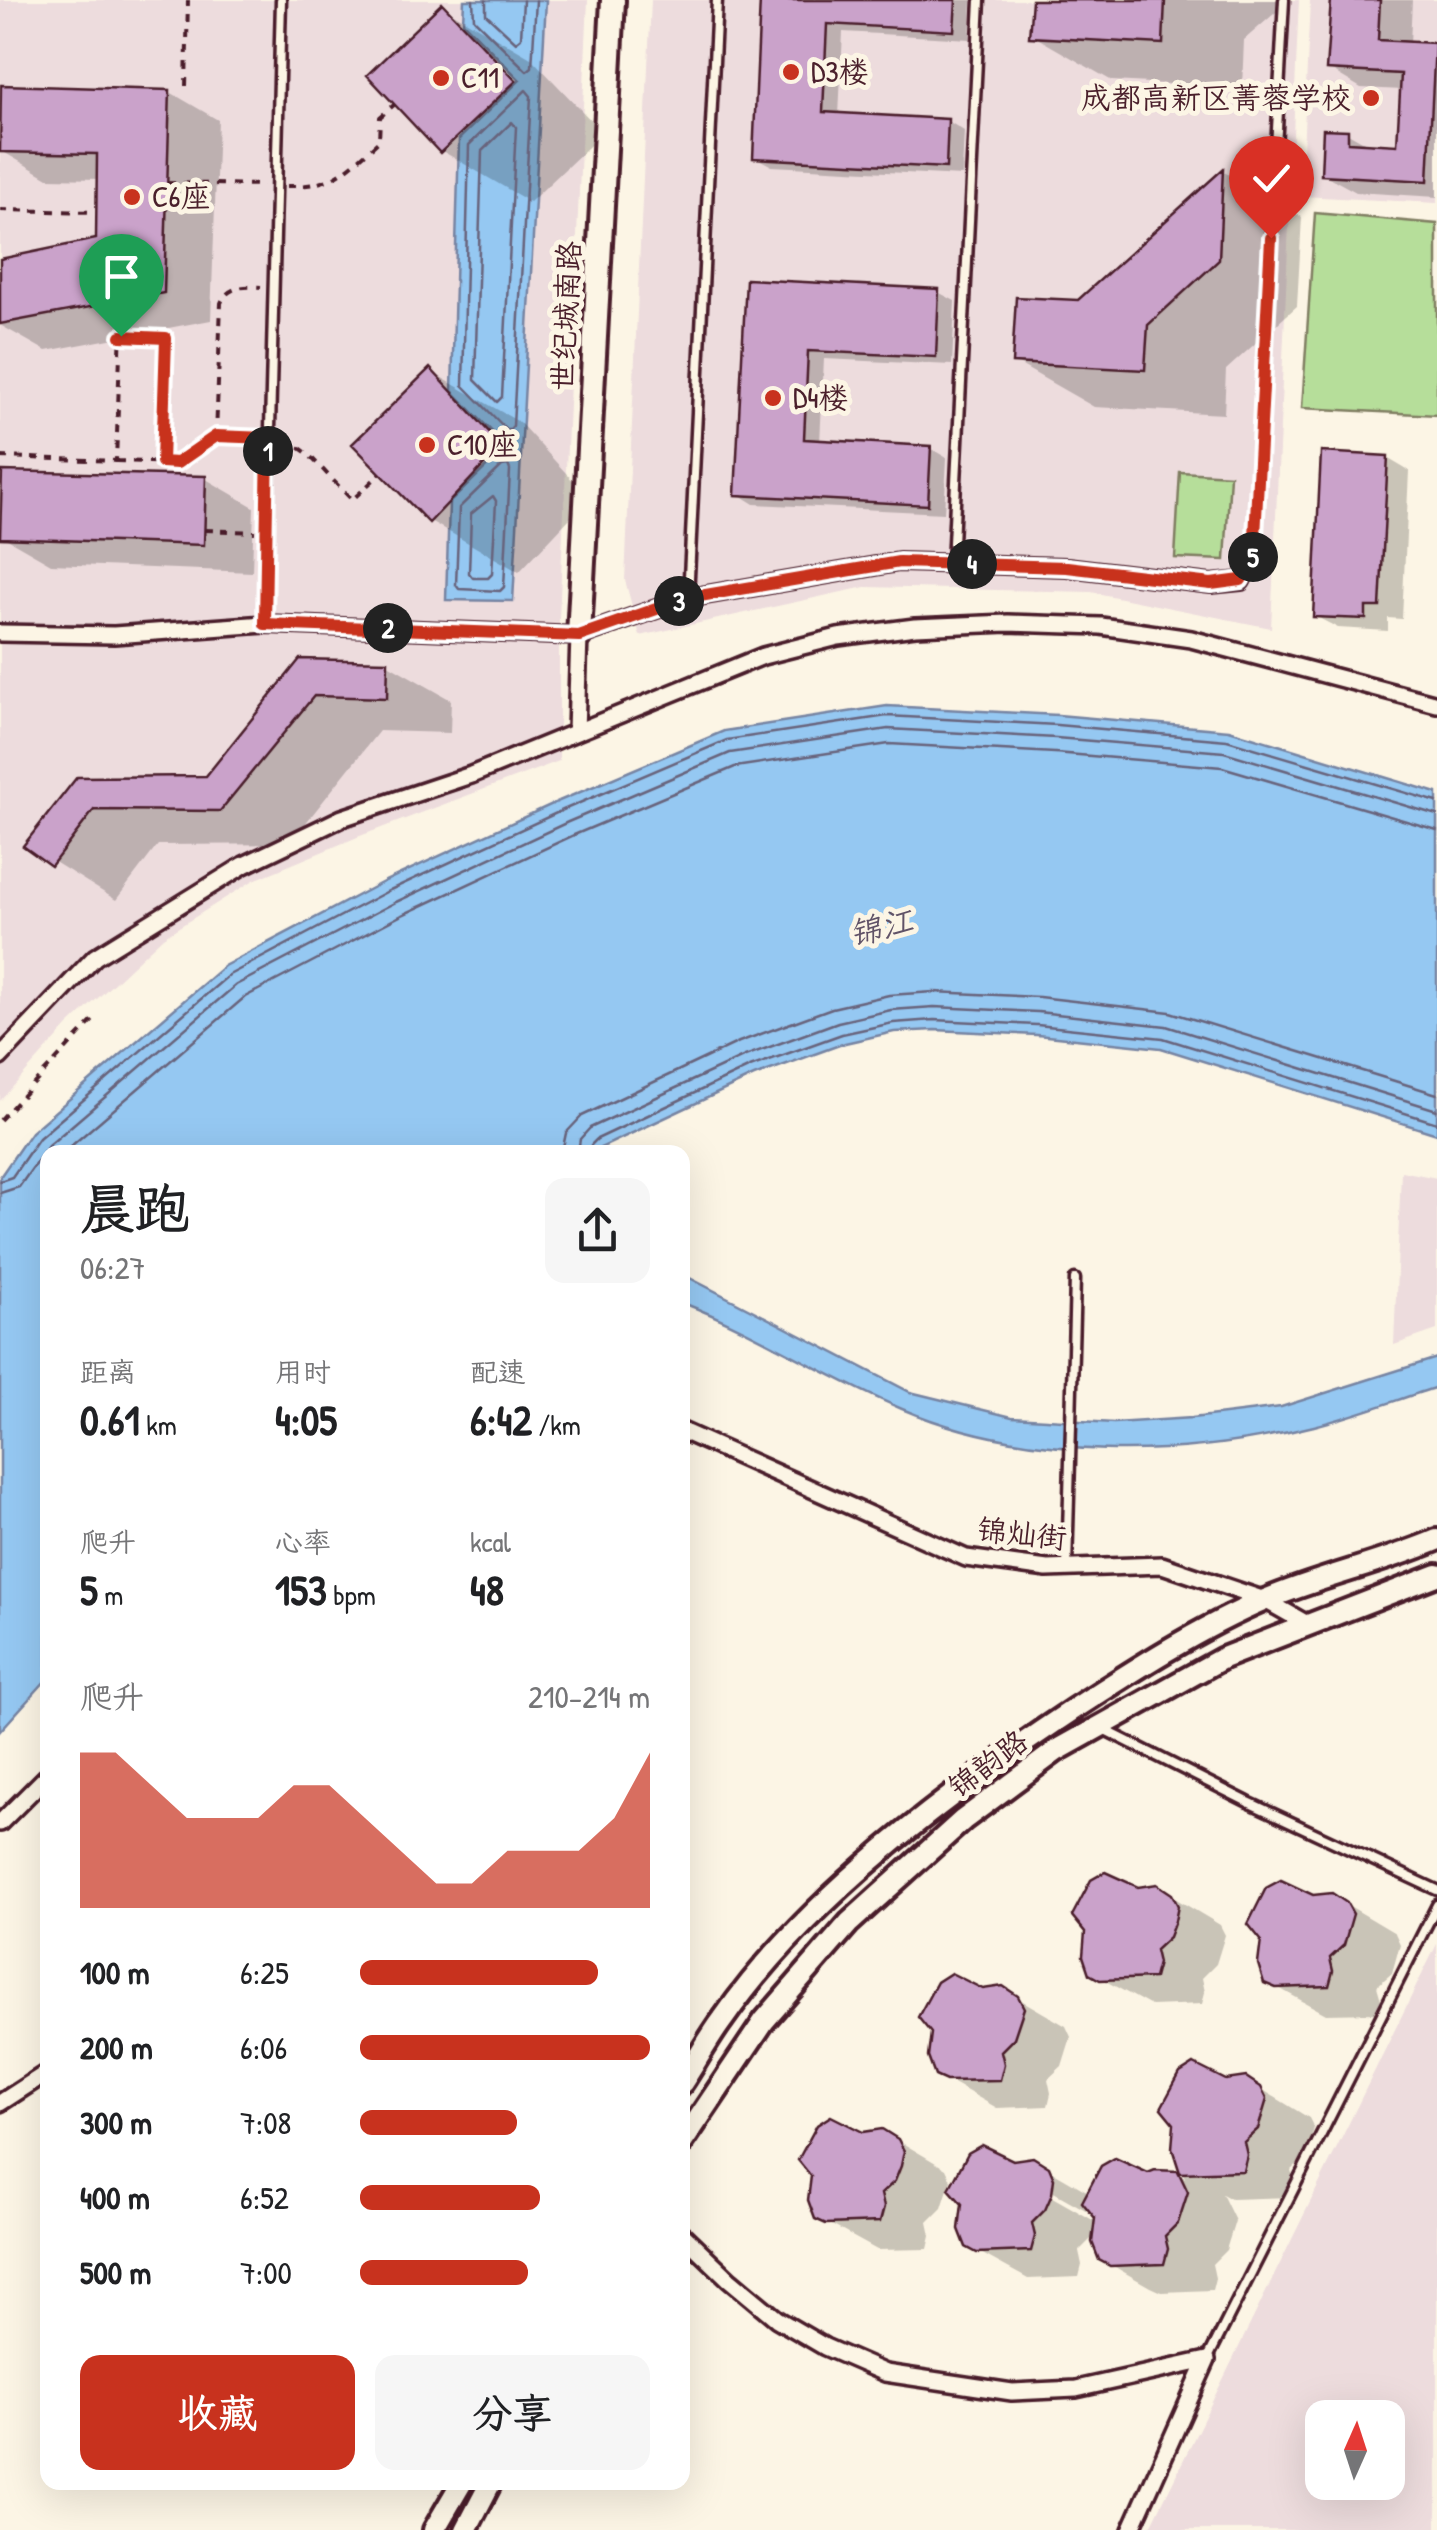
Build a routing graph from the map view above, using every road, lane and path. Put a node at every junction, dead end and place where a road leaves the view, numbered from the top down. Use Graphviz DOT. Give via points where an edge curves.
graph roads {
  1 [pos="188,0"];
  2 [pos="281,0"];
  3 [pos="613,0"];
  4 [pos="718,0"];
  5 [pos="980,0"];
  6 [pos="1284,0"];
  7 [pos="186,86"];
  8 [pos="394,104"];
  9 [pos="167,182"];
  10 [pos="276,186"];
  11 [pos="0,210"];
  12 [pos="96,212"];
  13 [pos="272,287"];
  14 [pos="122,301"];
  15 [pos="121,336"];
  16 [pos="216,436"];
  17 [pos="268,441"];
  18 [pos="0,457"];
  19 [pos="116,461"];
  20 [pos="162,462"];
  21 [pos="380,473"];
  22 [pos="205,530"];
  23 [pos="266,532"];
  24 [pos="1254,555"];
  25 [pos="952,564"];
  26 [pos="688,598"];
  27 [pos="265,624"];
  28 [pos="0,634"];
  29 [pos="579,636"];
  30 [pos="1437,704"];
  31 [pos="576,731"];
  32 [pos="97,1016"];
  33 [pos="0,1056"];
  34 [pos="0,1120"];
  35 [pos="1075,1279"];
  36 [pos="690,1435"];
  37 [pos="1437,1540"];
  38 [pos="1067,1568"];
  39 [pos="1437,1575"];
  40 [pos="1265,1600"];
  41 [pos="1309,1625"];
  42 [pos="1101,1728"];
  43 [pos="40,1784"];
  44 [pos="0,1823"];
  45 [pos="1437,1890"];
  46 [pos="1437,1905"];
  47 [pos="690,2070"];
  48 [pos="40,2077"];
  49 [pos="0,2103"];
  50 [pos="690,2131"];
  51 [pos="690,2242"];
  52 [pos="1207,2360"];
  53 [pos="457,2490"];
  54 [pos="488,2490"];
  55 [pos="434,2530"];
  56 [pos="466,2530"];
  57 [pos="1131,2530"];
  1 -- 7 [label="path"];
  2 -- 10 [label="lane"];
  3 -- 29 [label="main road, 世纪城南路"];
  4 -- 26 [label="lane"];
  5 -- 25 [label="lane"];
  6 -- 24 [label="lane"];
  8 -- 10 [label="path" via="380,117 379,141 340,176 324,184"];
  9 -- 10 [label="path"];
  10 -- 13 [label="lane"];
  11 -- 12 [label="path"];
  13 -- 16 [label="path" via="236,288 221,303"];
  13 -- 17 [label="lane"];
  14 -- 15 [label="path"];
  15 -- 19 [label="path"];
  15 -- 20 [label="path" via="166,338"];
  16 -- 17 [label="path"];
  16 -- 20 [label="path" via="177,463"];
  17 -- 21 [label="path" via="300,448 352,500"];
  17 -- 23 [label="lane"];
  18 -- 19 [label="path"];
  19 -- 20 [label="path"];
  22 -- 23 [label="path"];
  23 -- 27 [label="lane"];
  24 -- 25 [label="street" via="1241,580 1211,584 1067,567"];
  25 -- 26 [label="street" via="899,562"];
  26 -- 29 [label="street"];
  27 -- 28 [label="street"];
  27 -- 29 [label="street"];
  29 -- 31 [label="street"];
  30 -- 31 [label="street" via="1191,638 1008,623 838,636 763,656"];
  31 -- 33 [label="street" via="342,818 244,865 95,957"];
  32 -- 34 [label="path"];
  35 -- 38 [label="lane"];
  36 -- 38 [label="street, 锦灿街" via="966,1558"];
  37 -- 40 [label="street, 锦韵路"];
  38 -- 40 [label="street, 锦灿街" via="1162,1564"];
  39 -- 41 [label="street, 锦韵路"];
  40 -- 41 [label="street, 锦灿街"];
  40 -- 47 [label="street, 锦韵路" via="1120,1679 1002,1756 920,1820 804,1922 724,2017"];
  41 -- 42 [label="street, 锦韵路" via="1223,1658"];
  42 -- 45 [label="lane"];
  42 -- 50 [label="street, 锦韵路" via="1056,1751 963,1820 849,1922 764,2021"];
  43 -- 44 [label="street"];
  46 -- 52 [label="lane"];
  48 -- 49 [label="street"];
  51 -- 52 [label="street" via="777,2319 885,2374 1012,2392 1076,2389"];
  52 -- 57 [label="street"];
  53 -- 55 [label="street"];
  54 -- 56 [label="street"];
}
